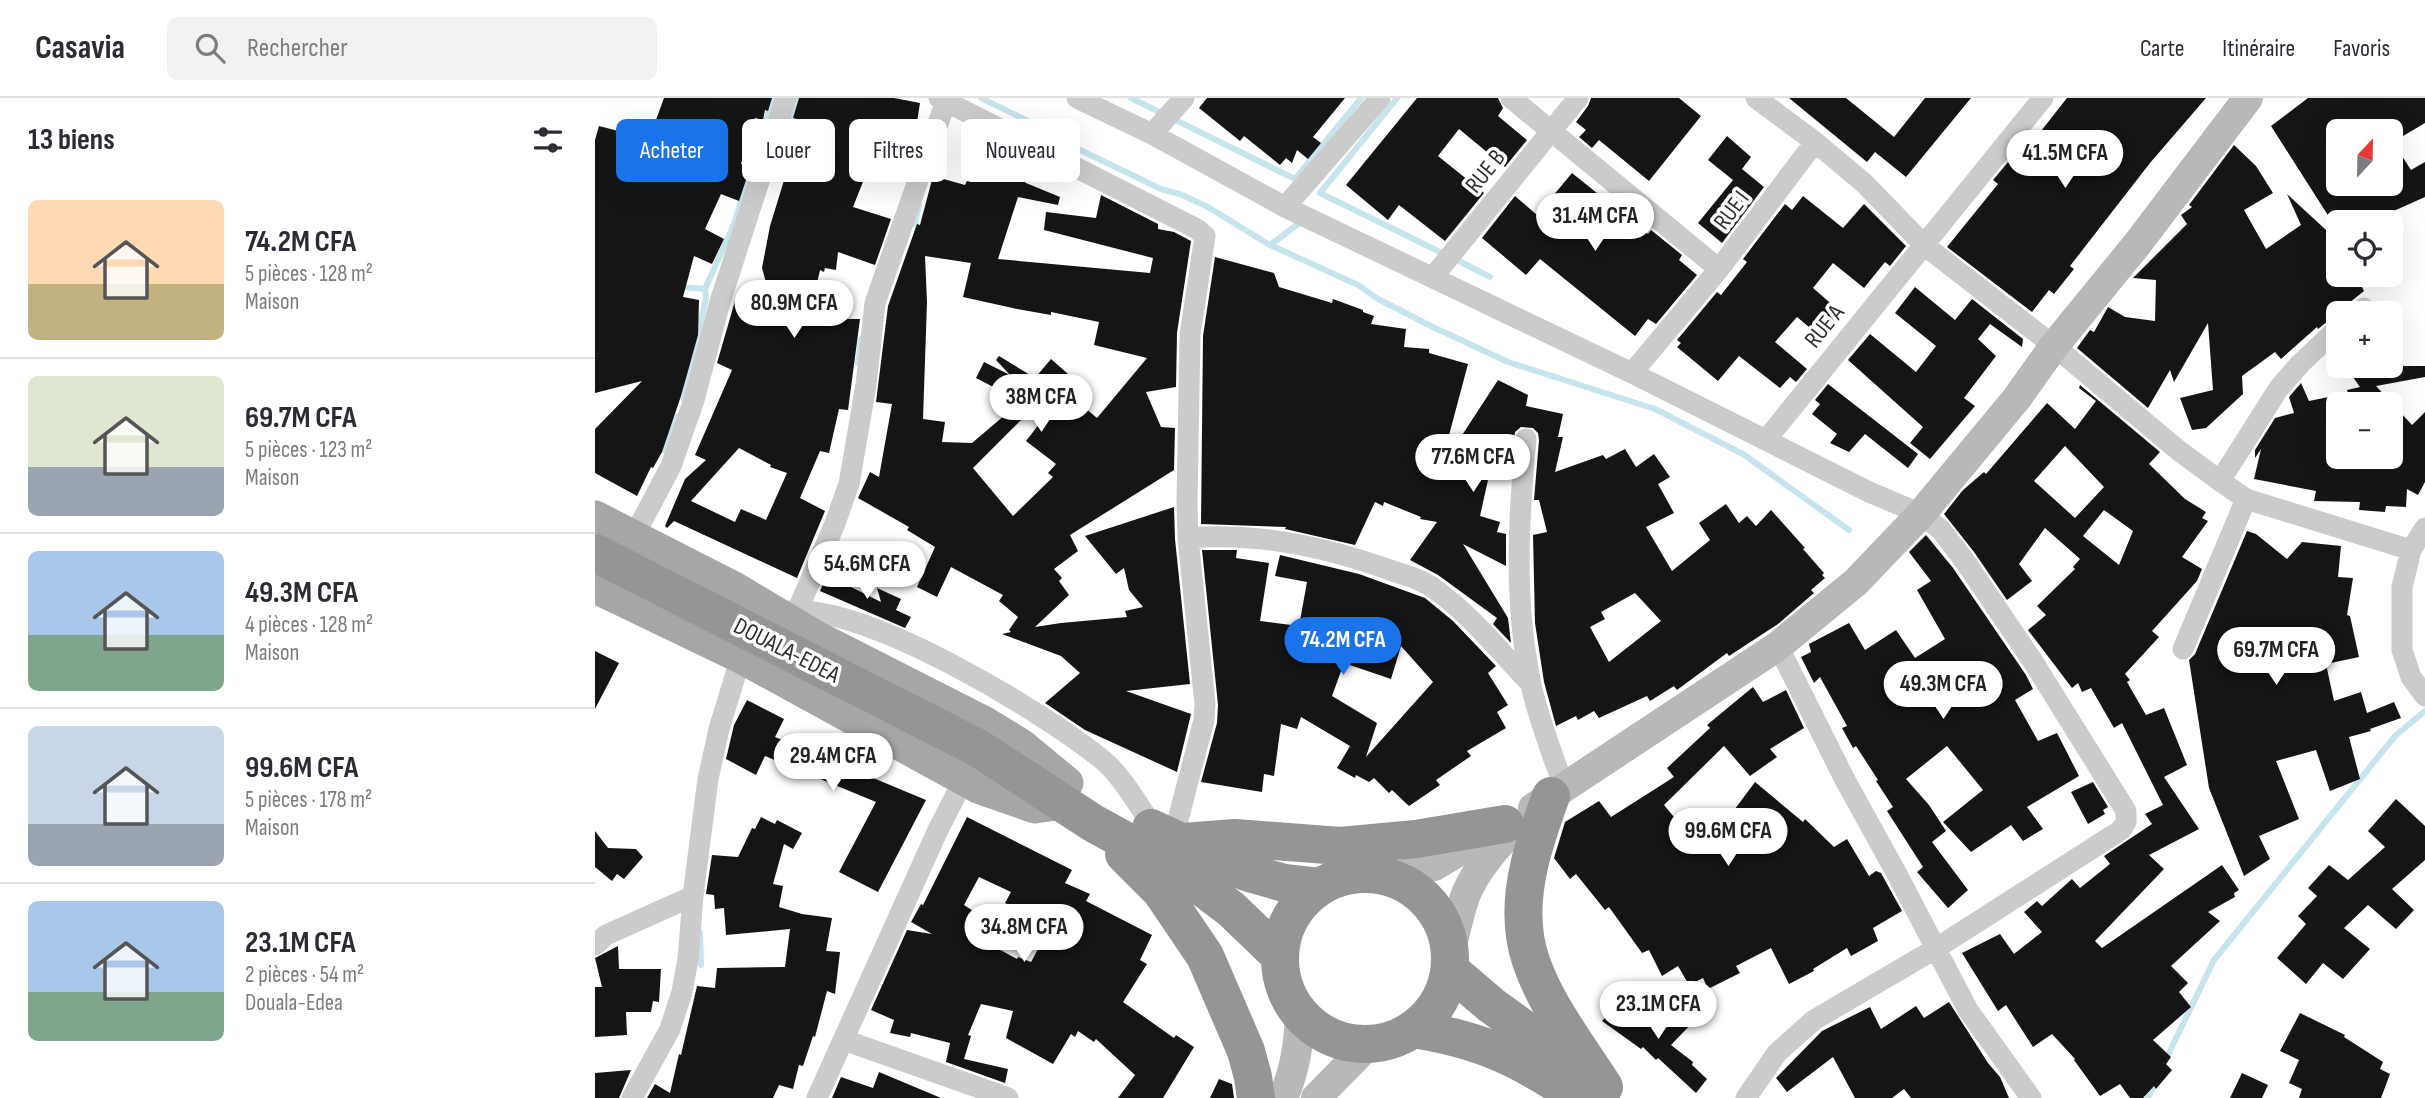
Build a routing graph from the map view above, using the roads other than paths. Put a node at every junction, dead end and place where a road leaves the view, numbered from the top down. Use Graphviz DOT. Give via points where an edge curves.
graph roads {
  1 [pos="786,98"];
  2 [pos="1077,98"];
  3 [pos="1184,98"];
  4 [pos="1380,98"];
  5 [pos="1511,98"];
  6 [pos="1578,98"];
  7 [pos="1756,98"];
  8 [pos="2043,98"];
  9 [pos="2248,98"];
  10 [pos="942,100"];
  11 [pos="1551,130"];
  12 [pos="1152,135"];
  13 [pos="1815,142"];
  14 [pos="1285,207"];
  15 [pos="1924,245"];
  16 [pos="1719,269"];
  17 [pos="1433,277"];
  18 [pos="2326,339"];
  19 [pos="2054,346"];
  20 [pos="1632,373"];
  21 [pos="1526,439"];
  22 [pos="1766,440"];
  23 [pos="2220,481"];
  24 [pos="2246,499"];
  25 [pos="1921,514"];
  26 [pos="595,517"];
  27 [pos="2425,528"];
  28 [pos="634,536"];
  29 [pos="1188,538"];
  30 [pos="2411,550"];
  31 [pos="595,553"];
  32 [pos="595,587"];
  33 [pos="787,612"];
  34 [pos="1778,646"];
  35 [pos="2183,649"];
  36 [pos="741,657"];
  37 [pos="1531,684"];
  38 [pos="2425,695"];
  39 [pos="971,764"];
  40 [pos="1074,803"];
  41 [pos="1536,805"];
  42 [pos="1169,837"];
  43 [pos="1390,878"];
  44 [pos="1320,887"];
  45 [pos="693,895"];
  46 [pos="595,945"];
  47 [pos="1935,949"];
  48 [pos="1280,956"];
  49 [pos="1450,962"];
  50 [pos="1300,1013"];
  51 [pos="1413,1029"];
  52 [pos="843,1040"];
  53 [pos="1369,1044"];
  54 [pos="1548,1084"];
  55 [pos="1606,1095"];
  56 [pos="632,1098"];
  57 [pos="817,1098"];
  58 [pos="1008,1098"];
  59 [pos="1256,1098"];
  60 [pos="1283,1098"];
  61 [pos="1316,1098"];
  62 [pos="1746,1098"];
  63 [pos="2031,1098"];
  1 -- 28 [label="street" via="720,302 694,400 671,466"];
  2 -- 12 [label="street"];
  3 -- 12 [label="street"];
  4 -- 14 [label="street"];
  5 -- 11 [label="street"];
  6 -- 11 [label="street, RUE B"];
  7 -- 13 [label="street"];
  8 -- 15 [label="street, RUE A"];
  9 -- 19 [label="main road"];
  10 -- 29 [label="street" via="1205,236 1190,335"];
  10 -- 33 [label="street" via="875,303 849,484 834,526"];
  11 -- 16 [label="street"];
  11 -- 17 [label="street, RUE B"];
  12 -- 14 [label="street"];
  13 -- 15 [label="street" via="1864,183"];
  13 -- 16 [label="street, RUE I"];
  14 -- 17 [label="street"];
  15 -- 19 [label="street"];
  15 -- 22 [label="street, RUE A"];
  16 -- 20 [label="street, RUE I"];
  17 -- 20 [label="street"];
  18 -- 23 [label="street" via="2279,388"];
  19 -- 23 [label="street"];
  19 -- 25 [label="main road"];
  20 -- 22 [label="street"];
  21 -- 37 [label="street" via="1519,512 1520,591"];
  22 -- 25 [label="street"];
  23 -- 24 [label="street"];
  24 -- 30 [label="street"];
  24 -- 35 [label="street"];
  25 -- 34 [label="main road" via="1856,582"];
  25 -- 47 [label="street" via="1941,530 1964,560 2126,811 2121,830"];
  26 -- 28 [label="main road"];
  27 -- 30 [label="street"];
  28 -- 33 [label="main road"];
  29 -- 37 [label="street" via="1286,542 1365,561 1421,581 1469,617"];
  29 -- 42 [label="street" via="1204,720"];
  30 -- 38 [label="street" via="2402,587 2402,650 2411,677"];
  31 -- 39 [label="highway, DOUALA-EDEA"];
  32 -- 36 [label="main road"];
  33 -- 40 [label="main road" via="816,637 1021,745"];
  33 -- 42 [label="street" via="829,614 886,633 980,679 1108,764"];
  34 -- 41 [label="main road"];
  34 -- 47 [label="street"];
  36 -- 39 [label="main road"];
  36 -- 45 [label="street" via="708,779"];
  37 -- 41 [label="street" via="1536,705"];
  39 -- 40 [label="highway, DOUALA-EDEA"];
  39 -- 52 [label="street"];
  40 -- 42 [label="highway, DOUALA-EDEA"];
  40 -- 48 [label="highway, DOUALA-EDEA" via="1182,872 1231,909"];
  40 -- 59 [label="highway" via="1161,891 1205,956 1246,1051"];
  41 -- 42 [label="highway" via="1416,839 1340,846"];
  41 -- 43 [label="main road" via="1434,866"];
  41 -- 49 [label="main road" via="1473,880"];
  41 -- 55 [label="highway" via="1523,907 1525,937 1545,993"];
  42 -- 44 [label="highway, DOUALA-EDEA" via="1246,872"];
  43 -- 44 [label="highway" via="1354,875"];
  43 -- 49 [label="highway" via="1425,899 1437,915 1446,933"];
  44 -- 48 [label="highway" via="1287,925"];
  45 -- 46 [label="street"];
  45 -- 56 [label="street" via="682,992 670,1029"];
  47 -- 62 [label="street" via="1814,1020 1777,1053"];
  47 -- 63 [label="street" via="1968,1010"];
  48 -- 50 [label="highway" via="1285,986"];
  49 -- 51 [label="highway" via="1443,994"];
  49 -- 55 [label="highway" via="1491,1005"];
  50 -- 53 [label="highway" via="1324,1033"];
  50 -- 60 [label="main road" via="1298,1051"];
  51 -- 53 [label="highway"];
  51 -- 54 [label="highway" via="1484,1045"];
  52 -- 57 [label="street"];
  52 -- 58 [label="street"];
  53 -- 61 [label="main road"];
  54 -- 55 [label="highway"];
}
